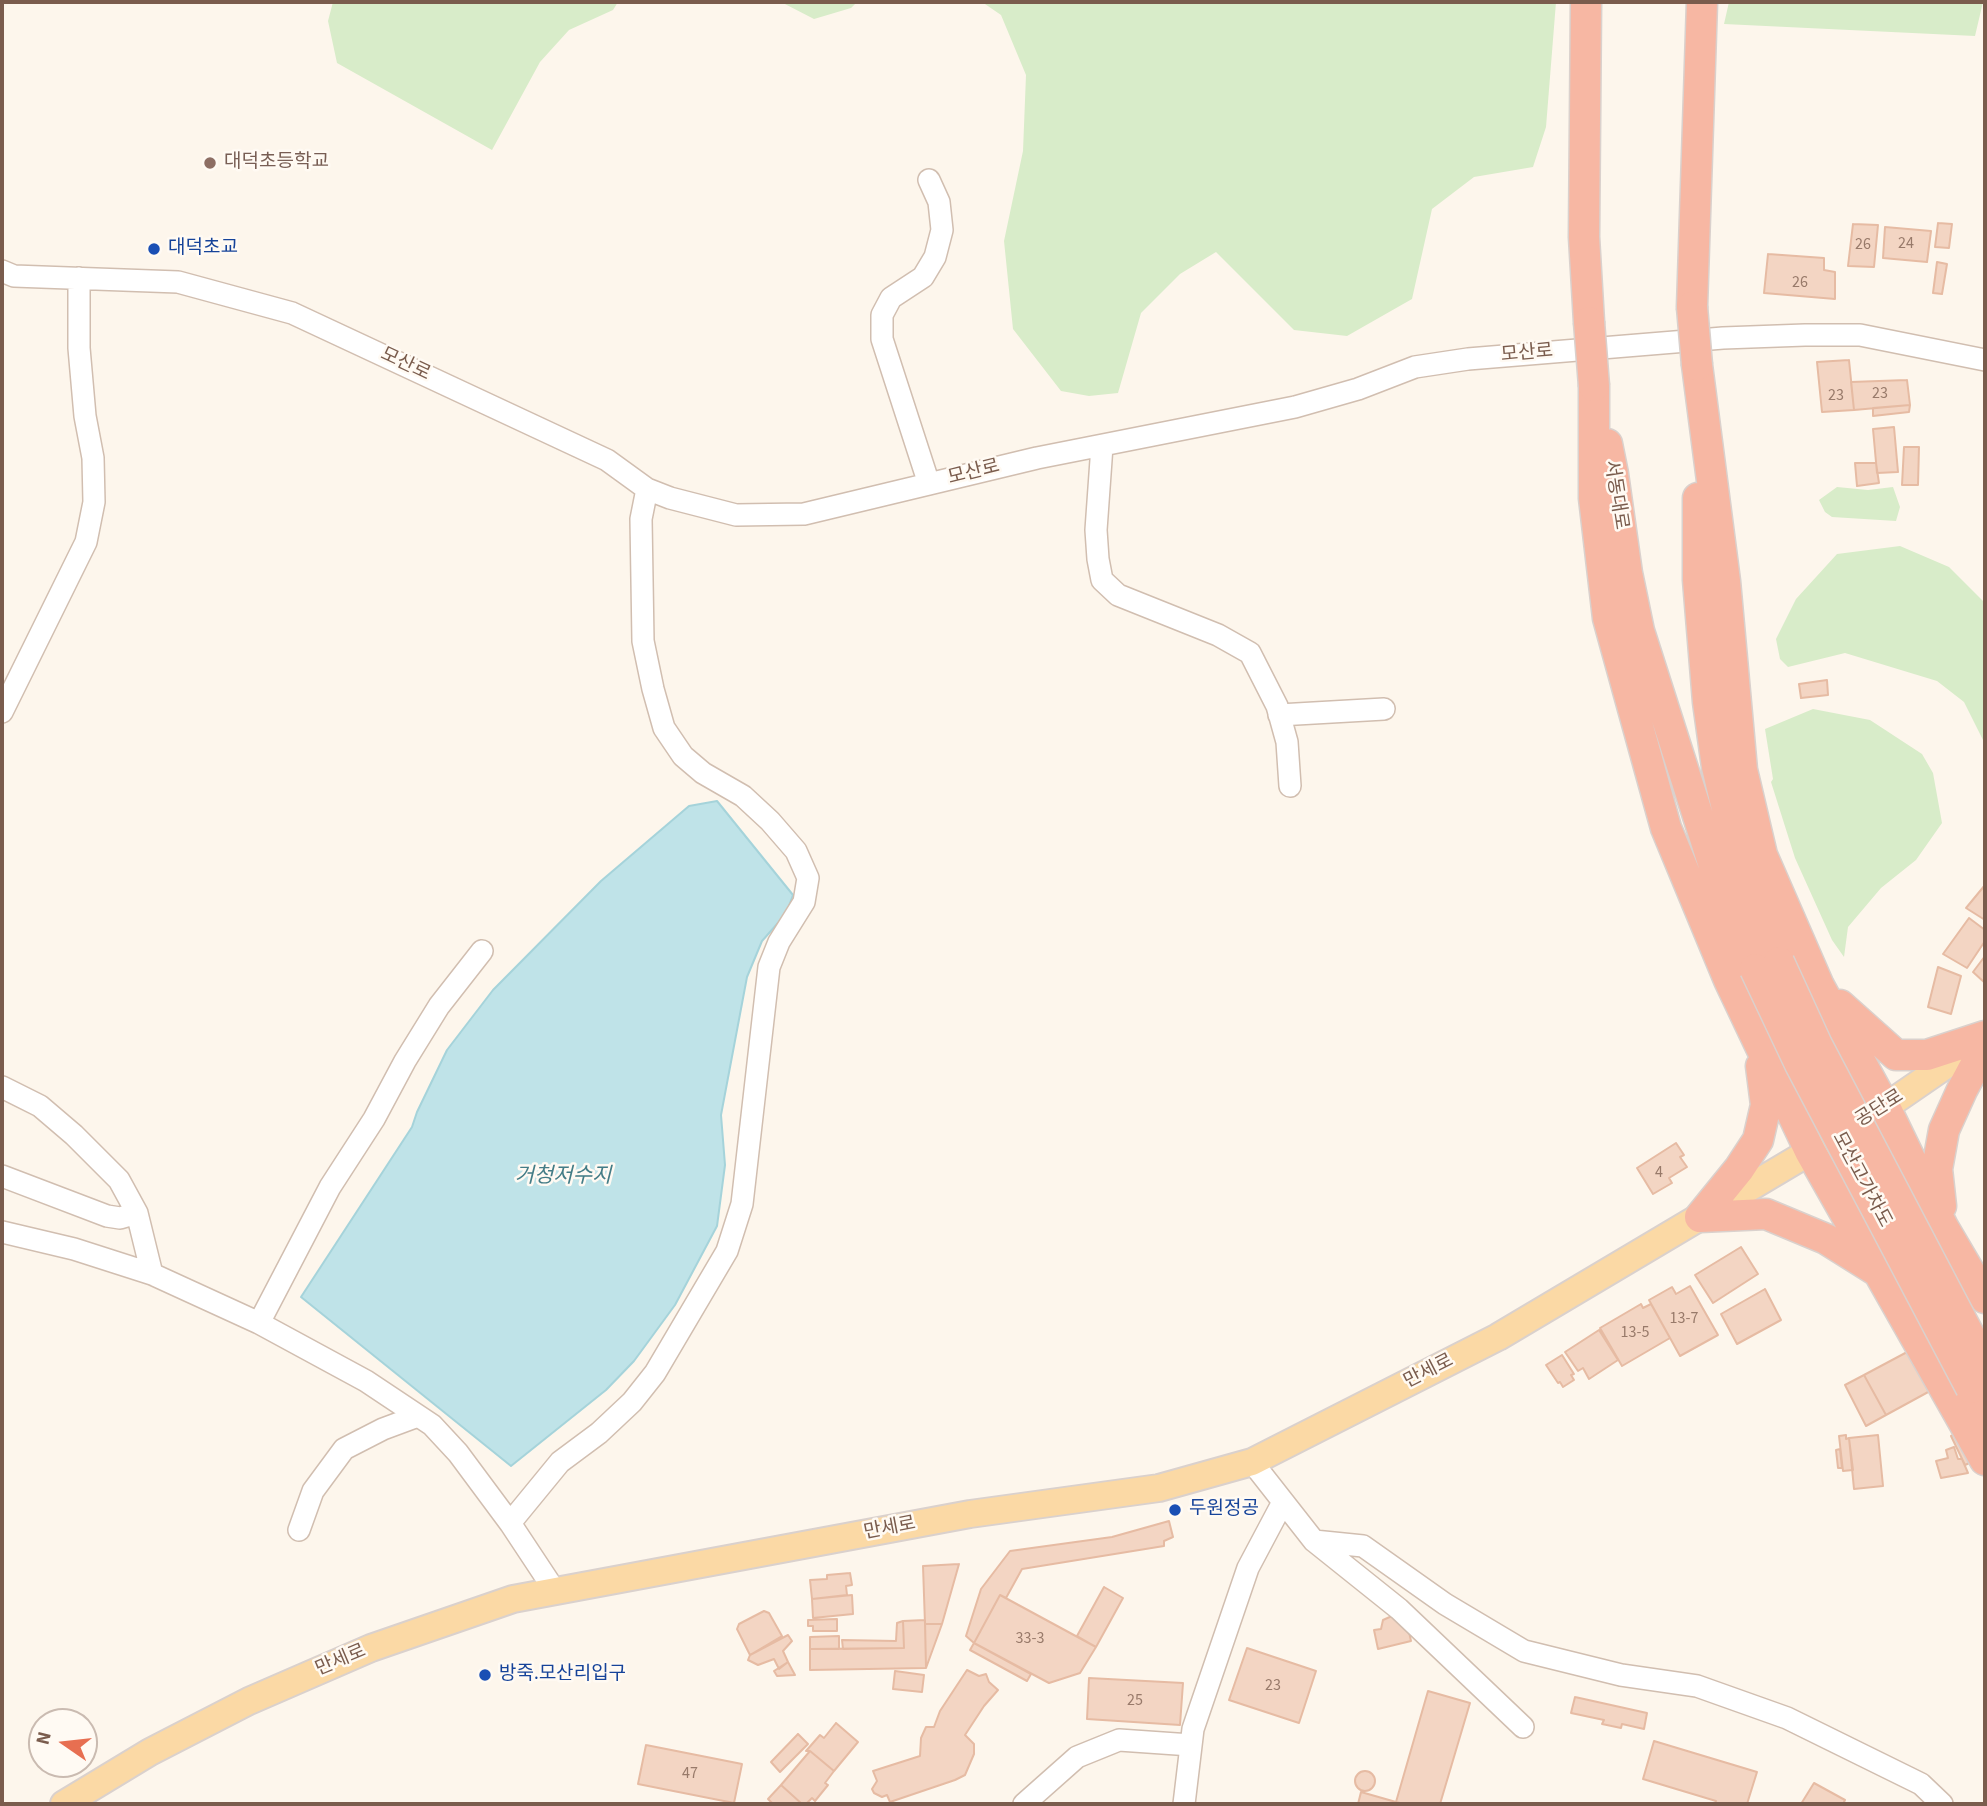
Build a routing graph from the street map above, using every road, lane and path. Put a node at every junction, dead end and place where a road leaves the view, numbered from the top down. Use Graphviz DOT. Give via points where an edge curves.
graph roads {
  1 [pos="1586,2"];
  2 [pos="1702,2"];
  3 [pos="929,180"];
  4 [pos="2,271"];
  5 [pos="79,278"];
  6 [pos="1985,360"];
  7 [pos="1697,365"];
  8 [pos="1594,386"];
  9 [pos="1102,446"];
  10 [pos="929,484"];
  11 [pos="647,489"];
  12 [pos="1384,709"];
  13 [pos="2,712"];
  14 [pos="1279,715"];
  15 [pos="1290,786"];
  16 [pos="482,951"];
  17 [pos="1767,965"];
  18 [pos="1819,986"];
  19 [pos="1985,1037"];
  20 [pos="1759,1046"];
  21 [pos="1985,1046"];
  22 [pos="2,1087"];
  23 [pos="1885,1107"];
  24 [pos="1810,1151"];
  25 [pos="2,1177"];
  26 [pos="137,1213"];
  27 [pos="1700,1217"];
  28 [pos="1943,1227"];
  29 [pos="2,1232"];
  30 [pos="152,1274"];
  31 [pos="1881,1274"];
  32 [pos="1985,1297"];
  33 [pos="260,1324"];
  34 [pos="1978,1377"];
  35 [pos="1985,1414"];
  36 [pos="418,1416"];
  37 [pos="1985,1461"];
  38 [pos="1252,1462"];
  39 [pos="1283,1502"];
  40 [pos="510,1523"];
  41 [pos="299,1530"];
  42 [pos="1314,1541"];
  43 [pos="555,1591"];
  44 [pos="1523,1727"];
  45 [pos="1191,1745"];
  46 [pos="64,1804"];
  47 [pos="1024,1804"];
  48 [pos="1184,1804"];
  49 [pos="1942,1804"];
  1 -- 8 [label="highway, 서동대로, bridge" via="1584,237"];
  2 -- 7 [label="highway, bridge" via="1692,307"];
  3 -- 10 [label="street" via="939,202 942,230 936,257 923,277 891,298 882,315 882,339"];
  4 -- 5 [label="street, 모산로" via="14,276"];
  5 -- 11 [label="street, 모산로" via="178,282 292,313 607,460"];
  5 -- 13 [label="street" via="79,348 94,502 86,542"];
  6 -- 9 [label="street, 모산로" via="1860,335 1723,338 1468,359 1415,367 1295,407"];
  7 -- 17 [label="highway" via="1698,580 1708,702 1717,767"];
  7 -- 18 [label="highway" via="1725,581 1742,770 1762,855"];
  8 -- 17 [label="highway, 서동대로" via="1639,631 1721,888"];
  8 -- 20 [label="highway" via="1594,498 1608,618 1666,828"];
  9 -- 10 [label="street, 모산로"];
  9 -- 14 [label="street" via="1096,530 1102,580 1118,595 1218,635 1250,653"];
  10 -- 11 [label="street, 모산로" via="804,514 736,515"];
  11 -- 40 [label="street" via="641,519 643,641 664,728 683,756 743,796 769,821 796,851 808,878 804,902 769,967 742,1204 727,1251 655,1373 632,1402 560,1462"];
  12 -- 14 [label="street"];
  14 -- 15 [label="street" via="1287,742"];
  16 -- 33 [label="street" via="439,1006 330,1187"];
  17 -- 34 [label="highway, 모산고가차도, bridge" via="1800,1063"];
  18 -- 19 [label="highway" via="1896,1055 1927,1055"];
  18 -- 23 [label="highway"];
  19 -- 23 [label="main road, 공단로"];
  20 -- 24 [label="highway"];
  20 -- 27 [label="highway" via="1766,1105 1758,1140"];
  21 -- 28 [label="highway" via="1944,1130 1937,1169"];
  22 -- 26 [label="street" via="40,1106 74,1135 119,1180"];
  23 -- 24 [label="main road, 공단로"];
  23 -- 28 [label="highway"];
  24 -- 27 [label="main road, 공단로"];
  24 -- 31 [label="highway"];
  25 -- 26 [label="street" via="107,1216 120,1219"];
  26 -- 30 [label="street"];
  27 -- 31 [label="highway" via="1766,1214 1826,1239"];
  27 -- 38 [label="main road, 만세로" via="1498,1336"];
  28 -- 32 [label="highway"];
  29 -- 30 [label="street"];
  30 -- 33 [label="street"];
  31 -- 37 [label="highway"];
  33 -- 36 [label="street" via="366,1381"];
  34 -- 35 [label="highway"];
  36 -- 40 [label="street" via="457,1454"];
  36 -- 41 [label="street" via="344,1449 313,1491"];
  38 -- 39 [label="street"];
  38 -- 43 [label="main road, 만세로" via="1159,1488 970,1514"];
  39 -- 42 [label="street"];
  39 -- 45 [label="street" via="1248,1568"];
  40 -- 43 [label="street"];
  42 -- 44 [label="street" via="1399,1609"];
  42 -- 49 [label="street" via="1363,1545 1446,1604 1524,1651 1621,1675 1697,1686 1787,1718 1921,1784"];
  43 -- 46 [label="main road, 만세로" via="513,1599 371,1648 249,1701 150,1752"];
  45 -- 47 [label="street" via="1119,1740 1077,1758"];
  45 -- 48 [label="street"];
}
